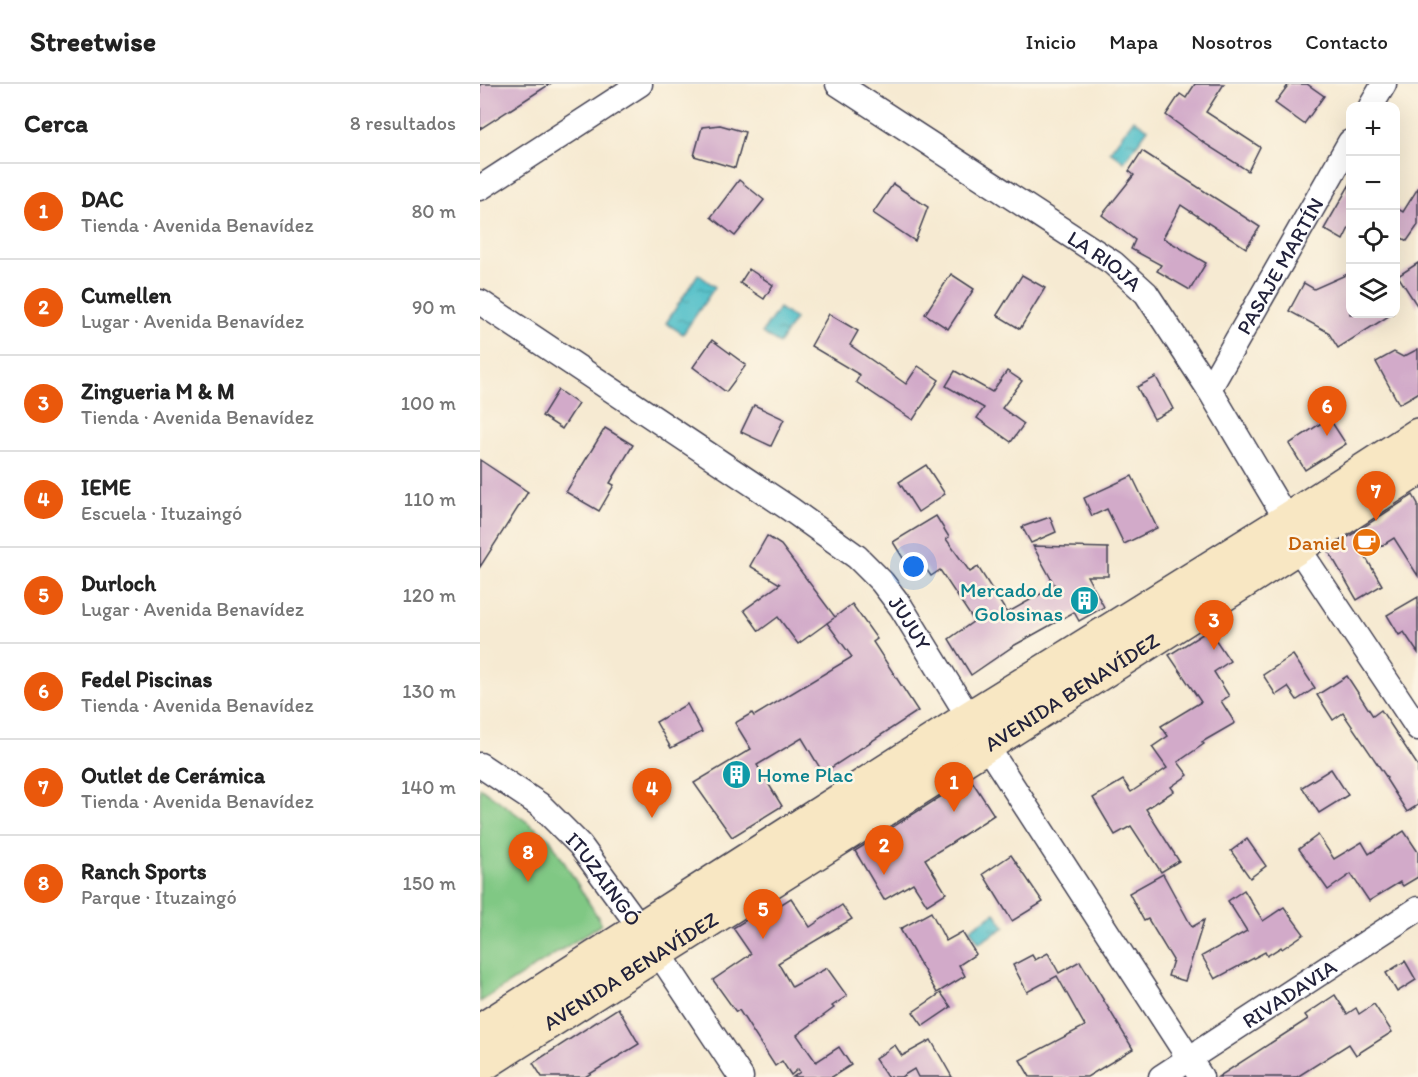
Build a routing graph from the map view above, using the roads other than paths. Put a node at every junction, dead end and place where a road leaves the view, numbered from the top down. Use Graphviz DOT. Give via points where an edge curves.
graph roads {
  1 [pos="640,84"];
  2 [pos="838,84"];
  3 [pos="1384,84"];
  4 [pos="1373,102"];
  5 [pos="1346,149"];
  6 [pos="480,188"];
  7 [pos="480,302"];
  8 [pos="1209,389"];
  9 [pos="1418,435"];
  10 [pos="1418,469"];
  11 [pos="1293,534"];
  12 [pos="969,718"];
  13 [pos="1418,728"];
  14 [pos="986,745"];
  15 [pos="480,765"];
  16 [pos="1418,909"];
  17 [pos="650,939"];
  18 [pos="480,1031"];
  19 [pos="480,1066"];
  20 [pos="1195,1068"];
  21 [pos="741,1077"];
  22 [pos="1161,1077"];
  1 -- 6 [label="street"];
  2 -- 8 [label="street, LA RIOJA" via="1113,263 1146,293"];
  3 -- 4 [label="street"];
  5 -- 8 [label="street, PASAJE MARTÍN"];
  7 -- 12 [label="street, JUJUY" via="857,557 901,607"];
  8 -- 11 [label="street, LA RIOJA"];
  9 -- 11 [label="main road, AVENIDA BENAVÍDEZ"];
  10 -- 11 [label="main road, AVENIDA BENAVÍDEZ"];
  11 -- 12 [label="main road, AVENIDA BENAVÍDEZ"];
  11 -- 13 [label="street, LA RIOJA"];
  11 -- 14 [label="main road, AVENIDA BENAVÍDEZ"];
  12 -- 14 [label="street, JUJUY"];
  12 -- 17 [label="main road, AVENIDA BENAVÍDEZ"];
  14 -- 17 [label="main road, AVENIDA BENAVÍDEZ"];
  14 -- 20 [label="street, JUJUY"];
  15 -- 17 [label="street, ITUZAINGÓ" via="540,805 580,845"];
  16 -- 20 [label="street, RIVADAVIA"];
  17 -- 18 [label="main road, AVENIDA BENAVÍDEZ"];
  17 -- 19 [label="main road, AVENIDA BENAVÍDEZ"];
  17 -- 21 [label="street, ITUZAINGÓ"];
  20 -- 22 [label="street, RIVADAVIA"];
}
